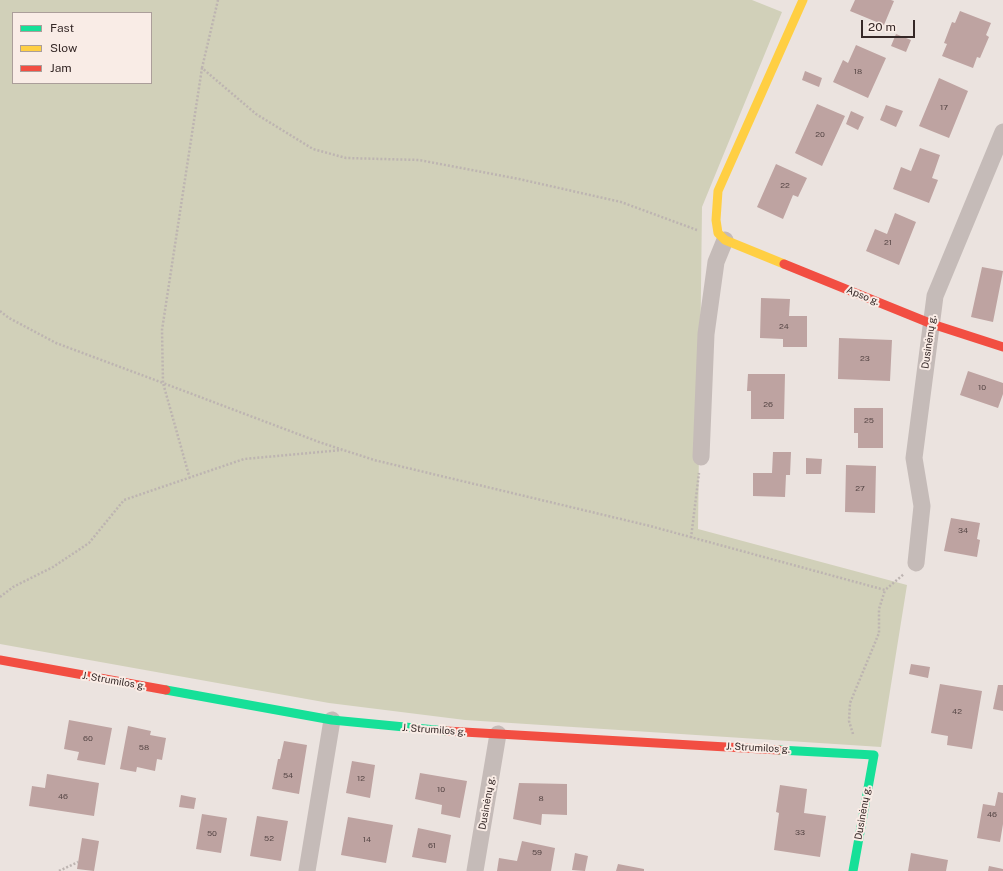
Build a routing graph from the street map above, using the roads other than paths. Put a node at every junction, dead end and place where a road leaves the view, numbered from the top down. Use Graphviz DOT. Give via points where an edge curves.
graph roads {
  1 [pos="803,0"];
  2 [pos="1003,132"];
  3 [pos="725,240"];
  4 [pos="932,324"];
  5 [pos="1003,347"];
  6 [pos="701,457"];
  7 [pos="916,563"];
  8 [pos="0,660"];
  9 [pos="332,720"];
  10 [pos="498,734"];
  11 [pos="874,755"];
  12 [pos="307,871"];
  13 [pos="475,871"];
  14 [pos="853,871"];
  1 -- 3 [label="street" via="718,191 716,220 718,233"];
  2 -- 4 [label="street, Dusinėnų g." via="936,296"];
  3 -- 4 [label="street, Apso g."];
  3 -- 6 [label="street" via="716,262 706,334"];
  4 -- 5 [label="street, Apso g."];
  4 -- 7 [label="street, Dusinėnų g." via="914,458 922,506"];
  8 -- 9 [label="street, J. Strumilos g."];
  9 -- 10 [label="street, J. Strumilos g."];
  9 -- 12 [label="street"];
  10 -- 11 [label="street, J. Strumilos g."];
  10 -- 13 [label="street, Dusinėnų g."];
  11 -- 14 [label="street, Dusinėnų g."];
}
